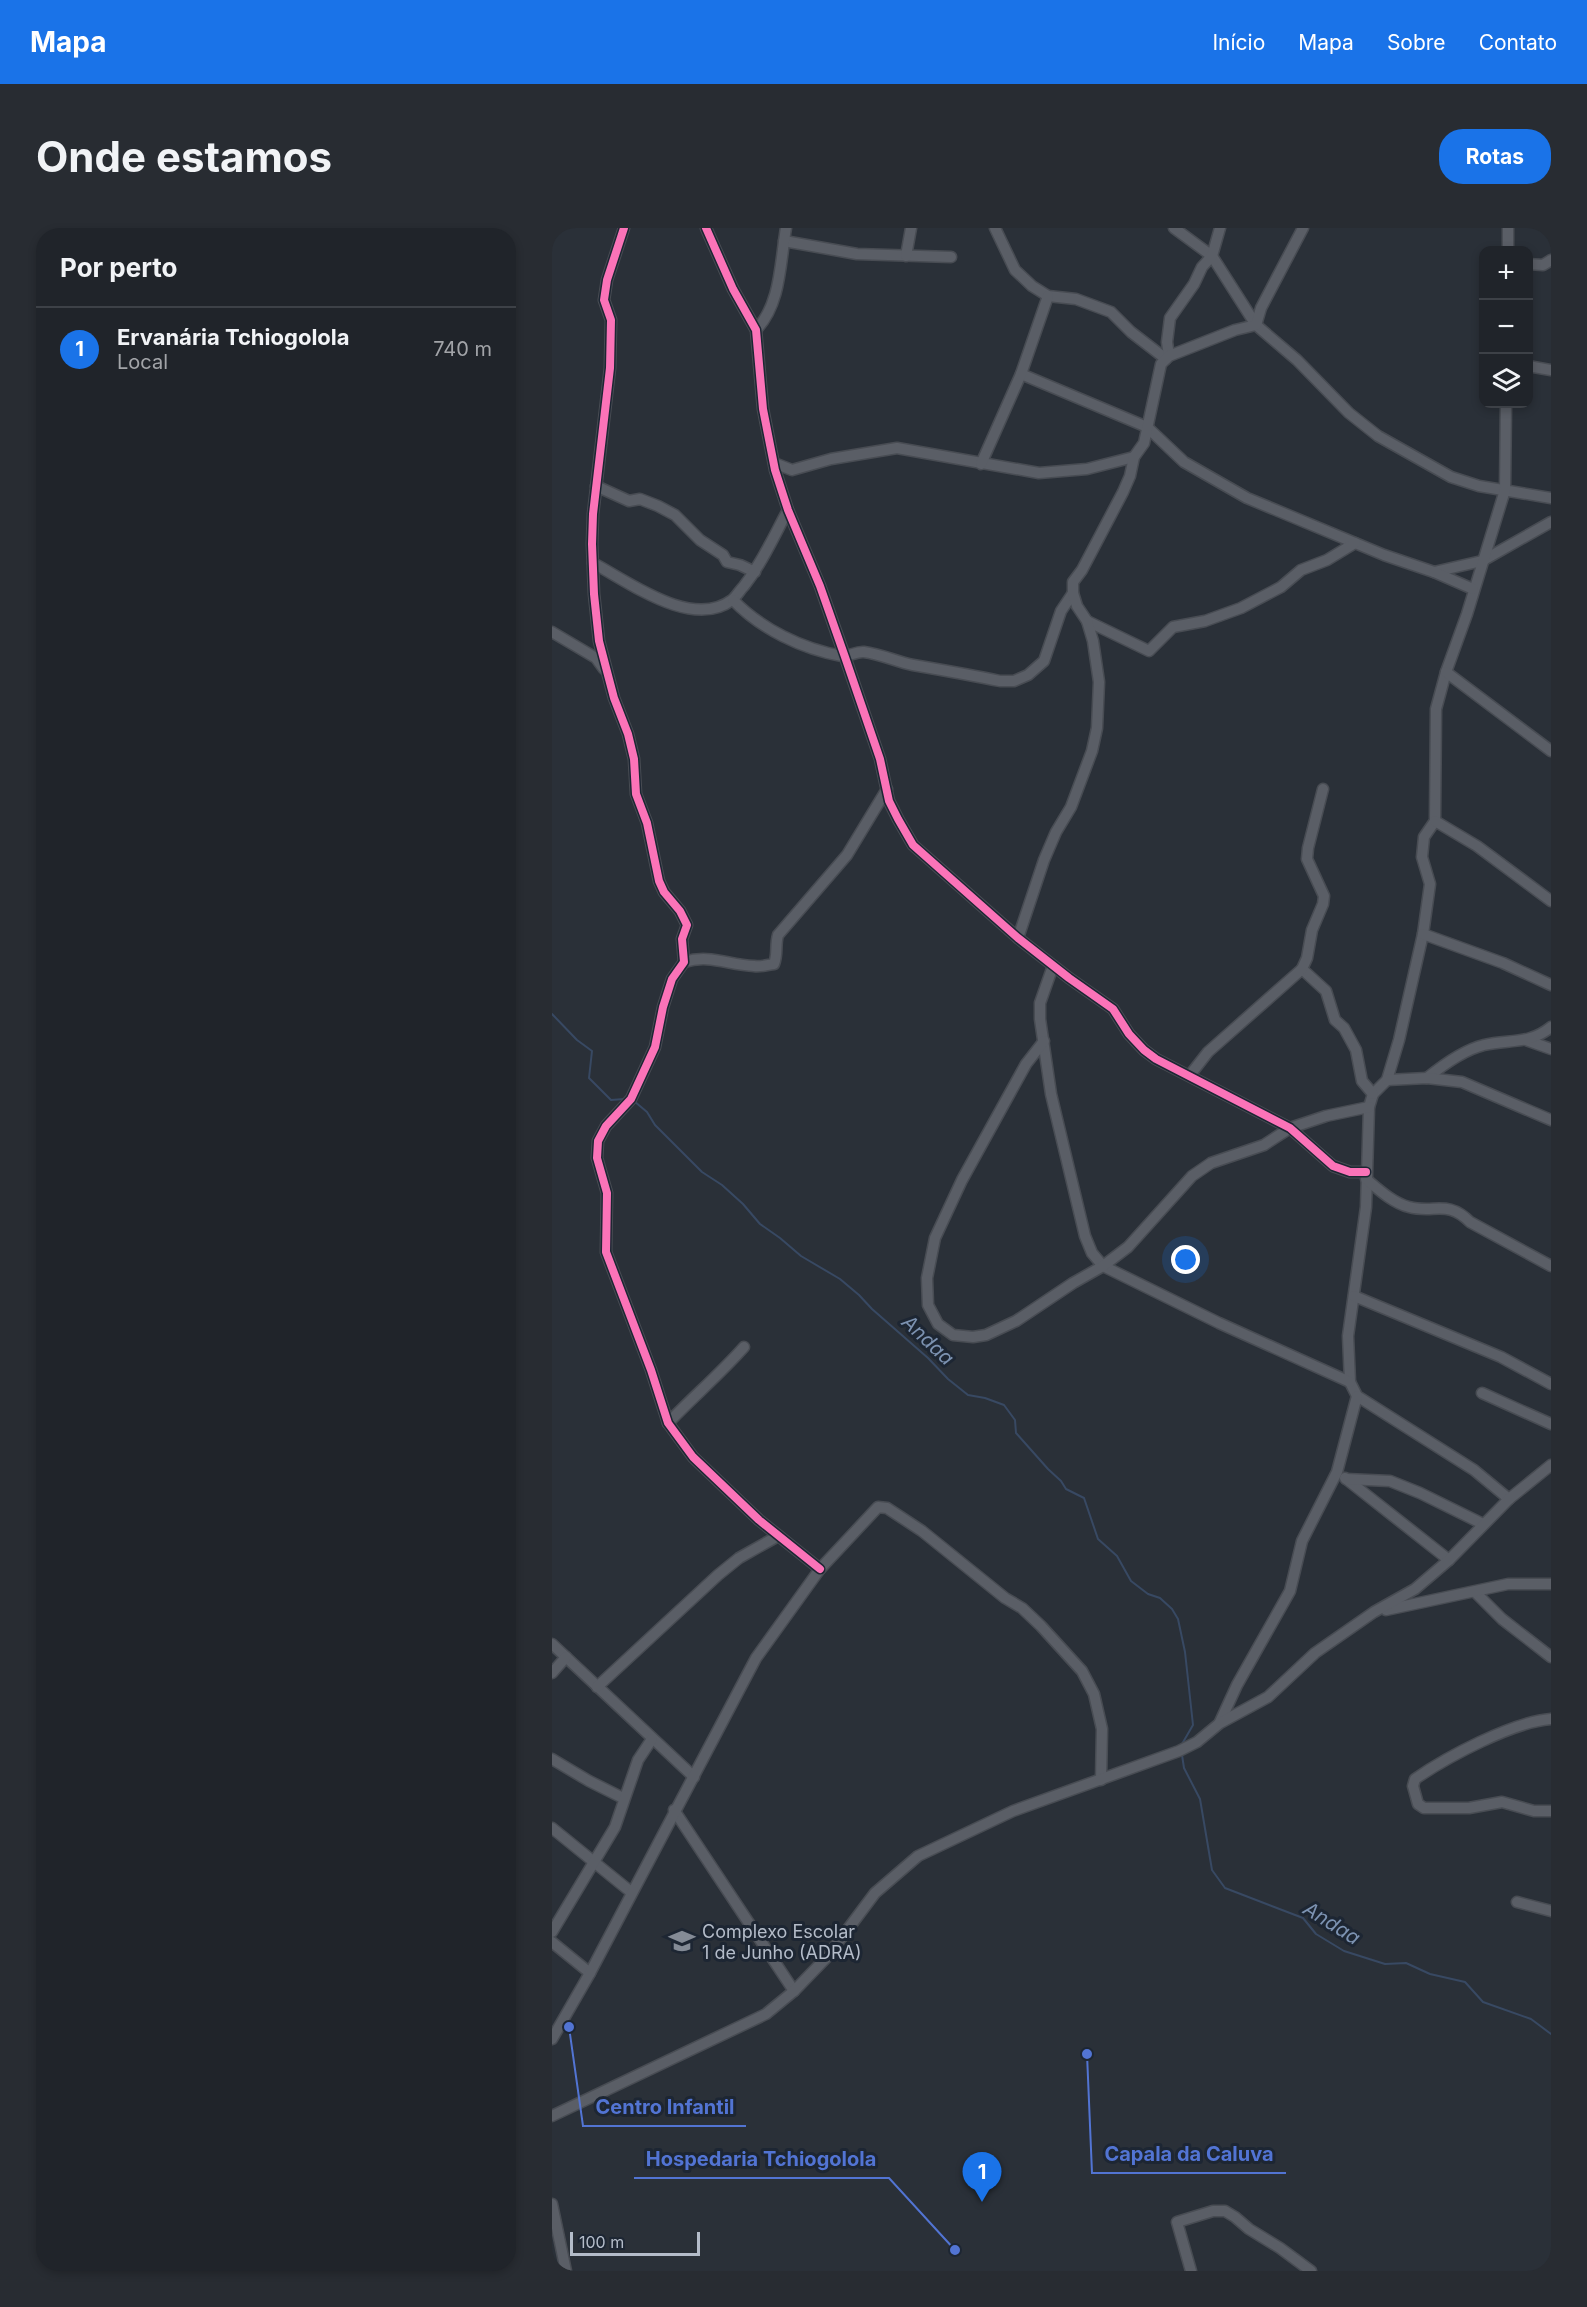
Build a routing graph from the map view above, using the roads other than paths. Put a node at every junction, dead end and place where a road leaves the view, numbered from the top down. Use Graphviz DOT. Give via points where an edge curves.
graph roads {
  1 [pos="624,228"];
  2 [pos="706,228"];
  3 [pos="786,228"];
  4 [pos="911,228"];
  5 [pos="995,228"];
  6 [pos="1174,228"];
  7 [pos="1220,228"];
  8 [pos="1303,228"];
  9 [pos="1508,228"];
  10 [pos="784,241"];
  11 [pos="1508,246"];
  12 [pos="906,256"];
  13 [pos="1212,256"];
  14 [pos="951,257"];
  15 [pos="1551,260"];
  16 [pos="1533,264"];
  17 [pos="1048,296"];
  18 [pos="1257,325"];
  19 [pos="756,330"];
  20 [pos="1167,357"];
  21 [pos="1533,367"];
  22 [pos="1551,369"];
  23 [pos="1021,374"];
  24 [pos="1506,408"];
  25 [pos="1147,427"];
  26 [pos="1134,458"];
  27 [pos="774,463"];
  28 [pos="981,464"];
  29 [pos="792,470"];
  30 [pos="596,486"];
  31 [pos="1505,490"];
  32 [pos="782,491"];
  33 [pos="1551,498"];
  34 [pos="788,510"];
  35 [pos="1551,522"];
  36 [pos="1355,543"];
  37 [pos="1482,561"];
  38 [pos="592,563"];
  39 [pos="755,572"];
  40 [pos="1434,572"];
  41 [pos="1473,589"];
  42 [pos="1073,593"];
  43 [pos="733,600"];
  44 [pos="1087,621"];
  45 [pos="552,632"];
  46 [pos="845,657"];
  47 [pos="606,672"];
  48 [pos="1446,672"];
  49 [pos="1551,751"];
  50 [pos="887,789"];
  51 [pos="1323,789"];
  52 [pos="1435,821"];
  53 [pos="1551,901"];
  54 [pos="1423,934"];
  55 [pos="1018,938"];
  56 [pos="684,962"];
  57 [pos="1053,966"];
  58 [pos="1302,969"];
  59 [pos="1551,984"];
  60 [pos="1551,1027"];
  61 [pos="1526,1040"];
  62 [pos="1044,1041"];
  63 [pos="1551,1049"];
  64 [pos="1190,1075"];
  65 [pos="1427,1078"];
  66 [pos="1387,1080"];
  67 [pos="1373,1094"];
  68 [pos="1369,1107"];
  69 [pos="1551,1120"];
  70 [pos="1290,1128"];
  71 [pos="1366,1176"];
  72 [pos="1103,1266"];
  73 [pos="1551,1266"];
  74 [pos="1354,1296"];
  75 [pos="744,1347"];
  76 [pos="1350,1382"];
  77 [pos="1551,1384"];
  78 [pos="1482,1393"];
  79 [pos="1358,1396"];
  80 [pos="668,1423"];
  81 [pos="1551,1424"];
  82 [pos="1551,1465"];
  83 [pos="1342,1476"];
  84 [pos="1509,1499"];
  85 [pos="1484,1524"];
  86 [pos="778,1536"];
  87 [pos="1449,1560"];
  88 [pos="820,1569"];
  89 [pos="1551,1584"];
  90 [pos="1475,1592"];
  91 [pos="1374,1612"];
  92 [pos="552,1644"];
  93 [pos="1551,1657"];
  94 [pos="566,1658"];
  95 [pos="552,1673"];
  96 [pos="597,1687"];
  97 [pos="1551,1719"];
  98 [pos="1220,1723"];
  99 [pos="652,1739"];
  100 [pos="552,1759"];
  101 [pos="694,1777"];
  102 [pos="1101,1780"];
  103 [pos="623,1798"];
  104 [pos="674,1810"];
  105 [pos="1551,1811"];
  106 [pos="552,1828"];
  107 [pos="593,1861"];
  108 [pos="631,1892"];
  109 [pos="1517,1902"];
  110 [pos="1551,1911"];
  111 [pos="552,1932"];
  112 [pos="552,1942"];
  113 [pos="590,1973"];
  114 [pos="794,1991"];
  115 [pos="552,2038"];
  116 [pos="552,2116"];
  117 [pos="552,2204"];
  118 [pos="566,2271"];
  119 [pos="1191,2271"];
  120 [pos="1311,2271"];
  1 -- 30 [label="street" via="604,300 611,320 610,368"];
  2 -- 19 [label="street"];
  3 -- 10 [label="street"];
  4 -- 12 [label="street"];
  5 -- 17 [label="street" via="1015,270"];
  6 -- 13 [label="street"];
  7 -- 13 [label="street"];
  8 -- 18 [label="street" via="1261,308"];
  9 -- 11 [label="street"];
  10 -- 12 [label="street" via="856,254"];
  10 -- 19 [label="street" via="774,303"];
  12 -- 14 [label="street"];
  13 -- 18 [label="street"];
  13 -- 20 [label="street" via="1170,318"];
  15 -- 16 [label="street"];
  17 -- 20 [label="street" via="1076,299 1111,312 1131,332"];
  17 -- 23 [label="street"];
  18 -- 20 [label="street"];
  18 -- 31 [label="street" via="1378,436 1450,477"];
  19 -- 27 [label="street" via="763,409"];
  20 -- 25 [label="street" via="1161,364"];
  21 -- 22 [label="street"];
  23 -- 25 [label="street"];
  23 -- 28 [label="street"];
  24 -- 31 [label="street"];
  25 -- 26 [label="street" via="1144,443"];
  25 -- 36 [label="street" via="1184,462 1229,488"];
  26 -- 28 [label="street" via="1087,470 1039,473"];
  26 -- 42 [label="street" via="1123,492 1073,582"];
  27 -- 29 [label="street"];
  27 -- 32 [label="street"];
  28 -- 29 [label="street" via="897,448"];
  29 -- 32 [label="street"];
  30 -- 38 [label="street"];
  30 -- 39 [label="street" via="675,515 727,562"];
  31 -- 33 [label="street"];
  31 -- 37 [label="street"];
  32 -- 34 [label="street"];
  34 -- 39 [label="street"];
  34 -- 46 [label="street"];
  35 -- 37 [label="street"];
  36 -- 40 [label="street"];
  36 -- 44 [label="street" via="1328,560 1301,570 1281,587 1241,608 1173,627 1149,651"];
  37 -- 40 [label="street"];
  37 -- 41 [label="street"];
  38 -- 43 [label="street" via="658,599 688,609 711,610"];
  38 -- 47 [label="street"];
  39 -- 43 [label="street"];
  40 -- 41 [label="street"];
  41 -- 48 [label="street"];
  42 -- 44 [label="street"];
  42 -- 46 [label="street" via="1061,611 1044,661 1014,681 912,665 864,652"];
  43 -- 46 [label="street" via="742,610 796,643"];
  44 -- 55 [label="street" via="1099,682 1092,751 1071,807 1044,860"];
  45 -- 47 [label="street" via="596,658"];
  46 -- 50 [label="street"];
  47 -- 56 [label="street" via="628,734 636,794 647,823 659,881 687,925 682,939"];
  48 -- 49 [label="street"];
  48 -- 52 [label="street" via="1436,709"];
  50 -- 55 [label="street" via="889,801 913,845"];
  50 -- 56 [label="street" via="847,855 778,935 774,964 756,966 706,957"];
  51 -- 58 [label="street" via="1307,859 1323,904"];
  52 -- 53 [label="street" via="1477,846"];
  52 -- 54 [label="street" via="1424,837 1422,857 1430,885"];
  54 -- 59 [label="street"];
  54 -- 66 [label="street"];
  55 -- 57 [label="street"];
  56 -- 80 [label="street" via="672,980 655,1047 631,1099 606,1125 598,1141 597,1158 607,1193 606,1252"];
  57 -- 62 [label="street" via="1040,1003"];
  57 -- 64 [label="street" via="1113,1009 1144,1050"];
  58 -- 64 [label="street" via="1208,1052"];
  58 -- 67 [label="street" via="1326,991 1335,1020 1356,1050 1362,1081"];
  60 -- 61 [label="street"];
  61 -- 63 [label="street"];
  61 -- 65 [label="street" via="1482,1045"];
  62 -- 72 [label="street" via="1051,1094 1085,1236"];
  62 -- 72 [label="street" via="1026,1064 935,1238 927,1278 928,1305 938,1324 953,1335 986,1335 1016,1321"];
  64 -- 70 [label="street"];
  65 -- 66 [label="street"];
  65 -- 69 [label="street" via="1462,1082"];
  66 -- 67 [label="street"];
  67 -- 68 [label="street"];
  68 -- 70 [label="street"];
  68 -- 71 [label="street"];
  70 -- 71 [label="street" via="1333,1166"];
  70 -- 72 [label="street" via="1264,1144 1210,1162 1192,1176 1128,1247"];
  71 -- 73 [label="street" via="1390,1198 1409,1207 1461,1212 1470,1222"];
  71 -- 74 [label="street" via="1366,1207"];
  72 -- 76 [label="street"];
  74 -- 76 [label="street" via="1348,1336"];
  74 -- 77 [label="street" via="1501,1357"];
  75 -- 80 [label="street"];
  76 -- 79 [label="street"];
  78 -- 81 [label="street"];
  79 -- 83 [label="street"];
  79 -- 84 [label="street" via="1474,1470"];
  80 -- 86 [label="street" via="693,1457"];
  82 -- 84 [label="street"];
  83 -- 85 [label="street" via="1390,1481"];
  83 -- 87 [label="street"];
  83 -- 98 [label="street" via="1302,1541 1290,1591 1237,1684"];
  84 -- 85 [label="street"];
  85 -- 87 [label="street"];
  86 -- 88 [label="street"];
  86 -- 96 [label="street" via="718,1575"];
  87 -- 91 [label="street" via="1415,1589"];
  88 -- 101 [label="street" via="756,1658"];
  88 -- 102 [label="street" via="878,1507 887,1508 922,1531 1022,1608 1082,1671 1094,1694 1102,1729"];
  89 -- 90 [label="street" via="1508,1584"];
  90 -- 91 [label="street"];
  90 -- 93 [label="street"];
  91 -- 98 [label="street" via="1315,1653 1268,1696"];
  92 -- 94 [label="street"];
  94 -- 95 [label="street"];
  94 -- 96 [label="street"];
  96 -- 99 [label="street"];
  97 -- 105 [label="street" via="1524,1725 1453,1755 1415,1779 1413,1786 1418,1804 1424,1808 1502,1803"];
  98 -- 102 [label="street" via="1179,1751"];
  99 -- 101 [label="street"];
  99 -- 103 [label="street" via="638,1760"];
  100 -- 103 [label="street"];
  101 -- 104 [label="street"];
  102 -- 114 [label="street" via="1013,1811 918,1856 875,1893 827,1957"];
  103 -- 107 [label="street" via="615,1827"];
  104 -- 108 [label="street"];
  104 -- 114 [label="street"];
  106 -- 107 [label="street"];
  107 -- 108 [label="street"];
  107 -- 111 [label="street"];
  108 -- 113 [label="street"];
  109 -- 110 [label="street"];
  112 -- 113 [label="street"];
  113 -- 115 [label="street"];
  114 -- 116 [label="street" via="766,2014"];
  117 -- 118 [label="street"];
  119 -- 120 [label="street" via="1177,2222 1225,2211"];
}
